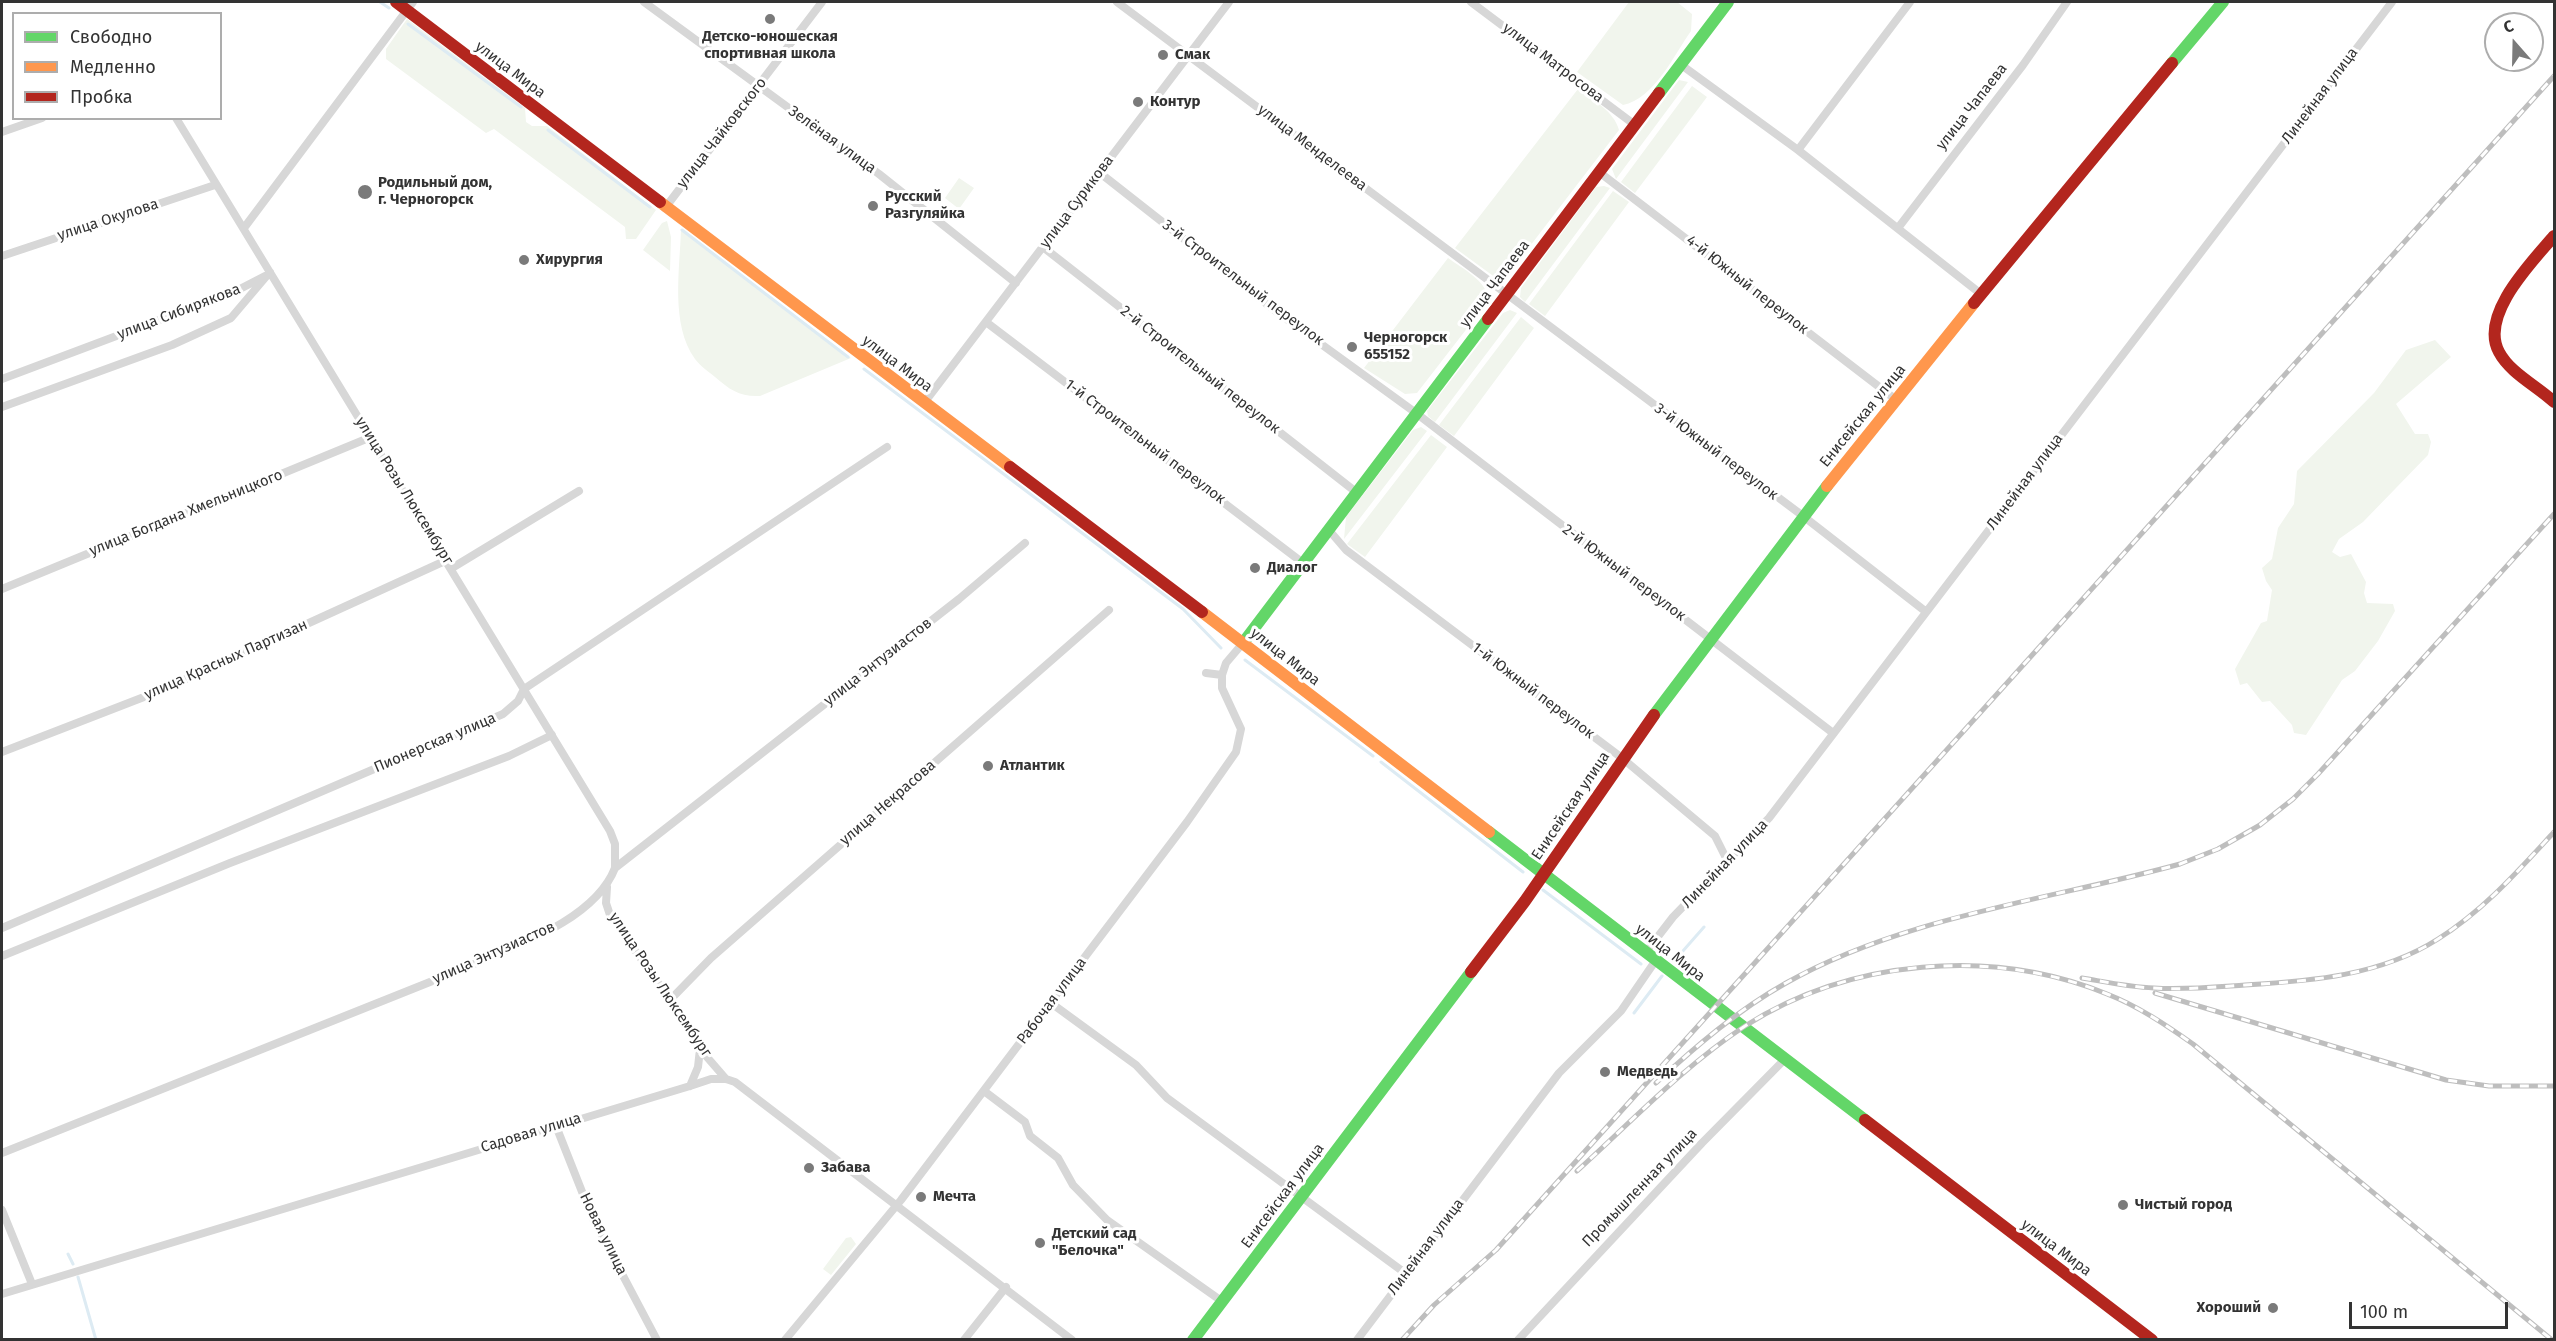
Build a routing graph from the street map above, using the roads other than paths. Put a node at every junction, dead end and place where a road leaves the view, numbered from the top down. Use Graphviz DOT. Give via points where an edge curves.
graph roads {
  1 [pos="396,2"];
  2 [pos="644,2"];
  3 [pos="822,2"];
  4 [pos="1116,2"];
  5 [pos="1229,2"];
  6 [pos="1471,2"];
  7 [pos="1728,2"];
  8 [pos="1910,2"];
  9 [pos="2067,2"];
  10 [pos="2223,2"];
  11 [pos="2392,2"];
  12 [pos="410,6"];
  13 [pos="1188,56"];
  14 [pos="1680,64"];
  15 [pos="758,86"];
  16 [pos="36,120"];
  17 [pos="177,120"];
  18 [pos="1635,125"];
  19 [pos="2,132"];
  20 [pos="1798,150"];
  21 [pos="1599,172"];
  22 [pos="1100,173"];
  23 [pos="216,184"];
  24 [pos="665,208"];
  25 [pos="244,228"];
  26 [pos="1898,228"];
  27 [pos="2554,236"];
  28 [pos="1043,247"];
  29 [pos="2,256"];
  30 [pos="270,272"];
  31 [pos="1016,283"];
  32 [pos="1981,294"];
  33 [pos="1505,295"];
  34 [pos="986,322"];
  35 [pos="2,379"];
  36 [pos="1895,399"];
  37 [pos="2554,402"];
  38 [pos="924,403"];
  39 [pos="2,407"];
  40 [pos="1416,413"];
  41 [pos="370,437"];
  42 [pos="887,447"];
  43 [pos="579,491"];
  44 [pos="1356,492"];
  45 [pos="1803,516"];
  46 [pos="1328,529"];
  47 [pos="1026,543"];
  48 [pos="1303,562"];
  49 [pos="449,564"];
  50 [pos="2,589"];
  51 [pos="1109,610"];
  52 [pos="1925,611"];
  53 [pos="1712,640"];
  54 [pos="1243,643"];
  55 [pos="1206,673"];
  56 [pos="1222,675"];
  57 [pos="524,689"];
  58 [pos="1833,733"];
  59 [pos="552,735"];
  60 [pos="2,752"];
  61 [pos="1622,758"];
  62 [pos="1728,862"];
  63 [pos="615,868"];
  64 [pos="1542,874"];
  65 [pos="607,886"];
  66 [pos="2,928"];
  67 [pos="1646,952"];
  68 [pos="2,956"];
  69 [pos="1656,960"];
  70 [pos="670,1000"];
  71 [pos="1051,1003"];
  72 [pos="700,1048"];
  73 [pos="1785,1059"];
  74 [pos="726,1079"];
  75 [pos="690,1086"];
  76 [pos="984,1091"];
  77 [pos="556,1126"];
  78 [pos="2,1153"];
  79 [pos="1300,1197"];
  80 [pos="897,1205"];
  81 [pos="2,1210"];
  82 [pos="1405,1273"];
  83 [pos="32,1284"];
  84 [pos="1006,1287"];
  85 [pos="2,1294"];
  86 [pos="1223,1302"];
  87 [pos="657,1340"];
  88 [pos="785,1340"];
  89 [pos="964,1340"];
  90 [pos="1072,1340"];
  91 [pos="1192,1340"];
  92 [pos="1357,1340"];
  93 [pos="1518,1340"];
  94 [pos="2152,1340"];
  1 -- 12 [label="main road, улица Мира"];
  2 -- 15 [label="street, Зелёная улица"];
  3 -- 15 [label="street, улица Чайковского"];
  4 -- 13 [label="street, улица Менделеева"];
  5 -- 13 [label="street, улица Сурикова"];
  6 -- 18 [label="street, улица Матросова"];
  7 -- 14 [label="main road, улица Чапаева"];
  8 -- 20 [label="street"];
  9 -- 26 [label="street, улица Чапаева"];
  10 -- 32 [label="main road, Енисейская улица"];
  11 -- 52 [label="street, Линейная улица"];
  12 -- 24 [label="main road, улица Мира"];
  12 -- 25 [label="street"];
  13 -- 22 [label="street, улица Сурикова"];
  13 -- 33 [label="street, улица Менделеева"];
  14 -- 18 [label="main road, улица Чапаева"];
  14 -- 20 [label="street"];
  15 -- 24 [label="street, улица Чайковского"];
  15 -- 31 [label="street, Зелёная улица" via="879,174"];
  16 -- 19 [label="street"];
  17 -- 23 [label="street, улица Розы Люксембург"];
  18 -- 21 [label="main road, улица Чапаева"];
  20 -- 26 [label="street"];
  21 -- 33 [label="main road, улица Чапаева"];
  21 -- 36 [label="street, 4-й Южный переулок"];
  22 -- 28 [label="street, улица Сурикова"];
  22 -- 40 [label="street, 3-й Строительный переулок" via="1276,312"];
  23 -- 25 [label="street, улица Розы Люксембург"];
  23 -- 29 [label="street, улица Окулова"];
  24 -- 38 [label="main road, улица Мира"];
  25 -- 30 [label="street, улица Розы Люксембург"];
  26 -- 32 [label="street"];
  27 -- 37 [label="main road" via="2513,286 2498,316 2495,342 2507,362"];
  28 -- 31 [label="street, улица Сурикова"];
  28 -- 44 [label="street, 2-й Строительный переулок"];
  30 -- 35 [label="street, улица Сибирякова" via="236,291"];
  30 -- 39 [label="street, улица Сибирякова" via="231,318 172,345"];
  30 -- 41 [label="street, улица Розы Люксембург"];
  31 -- 34 [label="street, улица Сурикова"];
  32 -- 36 [label="main road, Енисейская улица"];
  33 -- 40 [label="main road, улица Чапаева"];
  33 -- 45 [label="street, 3-й Южный переулок"];
  34 -- 38 [label="street, улица Сурикова"];
  34 -- 48 [label="street, 1-й Строительный переулок"];
  36 -- 45 [label="main road, Енисейская улица"];
  38 -- 54 [label="main road, улица Мира"];
  40 -- 44 [label="main road, улица Чапаева"];
  40 -- 53 [label="street, 2-й Южный переулок"];
  41 -- 49 [label="street, улица Розы Люксембург"];
  41 -- 50 [label="street, улица Богдана Хмельницкого"];
  42 -- 57 [label="street, Пионерская улица"];
  43 -- 49 [label="street, улица Красных Партизан"];
  44 -- 46 [label="main road, улица Чапаева"];
  45 -- 52 [label="street, 3-й Южный переулок"];
  45 -- 53 [label="main road, Енисейская улица"];
  46 -- 48 [label="main road, улица Чапаева"];
  46 -- 61 [label="street, 1-й Южный переулок" via="1346,550"];
  47 -- 63 [label="street, улица Энтузиастов"];
  48 -- 54 [label="main road, улица Чапаева"];
  49 -- 57 [label="street, улица Розы Люксембург"];
  49 -- 60 [label="street, улица Красных Партизан" via="162,690"];
  51 -- 70 [label="street, улица Некрасова" via="720,951"];
  52 -- 58 [label="street, Линейная улица"];
  53 -- 58 [label="street, 2-й Южный переулок"];
  53 -- 61 [label="main road, Енисейская улица"];
  54 -- 56 [label="street" via="1226,663"];
  54 -- 64 [label="main road, улица Мира"];
  55 -- 56 [label="street"];
  56 -- 71 [label="street, Рабочая улица" via="1222,688 1241,729 1236,752"];
  57 -- 59 [label="street, улица Розы Люксембург"];
  57 -- 66 [label="street, Пионерская улица" via="518,701 503,714 458,736 397,758"];
  58 -- 62 [label="street, Линейная улица" via="1769,818"];
  59 -- 63 [label="street, улица Розы Люксембург" via="610,831 615,844"];
  59 -- 68 [label="street" via="509,756 241,858"];
  61 -- 62 [label="street, 1-й Южный переулок" via="1715,836"];
  61 -- 64 [label="main road, Енисейская улица"];
  62 -- 67 [label="street, Линейная улица" via="1673,917"];
  63 -- 65 [label="street, улица Энтузиастов"];
  64 -- 67 [label="main road, улица Мира"];
  64 -- 79 [label="main road, Енисейская улица"];
  65 -- 70 [label="street, улица Розы Люксембург" via="610,915"];
  65 -- 78 [label="street, улица Энтузиастов" via="571,917 526,941"];
  67 -- 69 [label="main road, улица Мира"];
  69 -- 73 [label="main road, улица Мира"];
  69 -- 82 [label="street, Линейная улица" via="1621,1011 1560,1073"];
  70 -- 72 [label="street, улица Розы Люксембург"];
  71 -- 76 [label="street, Рабочая улица"];
  71 -- 79 [label="street" via="1136,1065 1167,1098"];
  72 -- 74 [label="street, улица Розы Люксембург"];
  72 -- 75 [label="street"];
  73 -- 93 [label="street, Промышленная улица"];
  73 -- 94 [label="main road, улица Мира"];
  74 -- 75 [label="street, Садовая улица"];
  74 -- 80 [label="street"];
  75 -- 77 [label="street, Садовая улица"];
  76 -- 80 [label="street, Рабочая улица"];
  76 -- 86 [label="street" via="1025,1122 1030,1136 1058,1158 1073,1185 1107,1220"];
  77 -- 83 [label="street, Садовая улица"];
  77 -- 87 [label="street, Новая улица" via="592,1217"];
  79 -- 82 [label="street"];
  79 -- 86 [label="main road, Енисейская улица"];
  80 -- 84 [label="street"];
  80 -- 88 [label="street, Рабочая улица"];
  81 -- 83 [label="street"];
  82 -- 92 [label="street, Линейная улица"];
  83 -- 85 [label="street, Садовая улица"];
  84 -- 89 [label="street"];
  84 -- 90 [label="street"];
  86 -- 91 [label="main road, Енисейская улица"];
}
